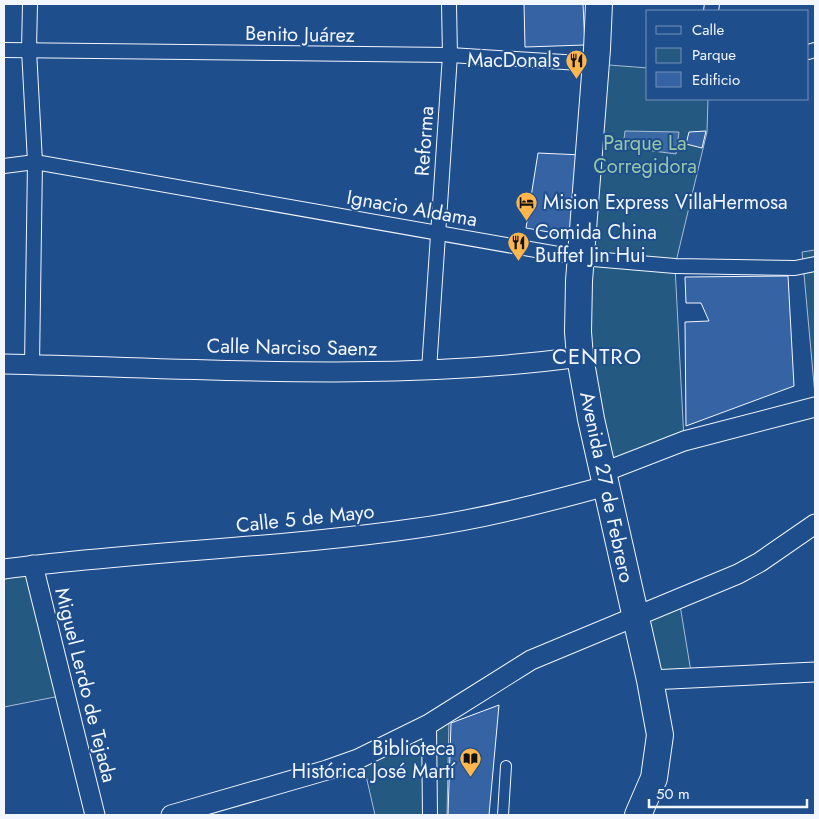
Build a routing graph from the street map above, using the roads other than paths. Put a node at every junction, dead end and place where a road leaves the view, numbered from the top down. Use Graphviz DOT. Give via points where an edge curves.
graph roads {
  1 [pos="30,4"];
  2 [pos="449,4"];
  3 [pos="598,4"];
  4 [pos="4,50"];
  5 [pos="29,50"];
  6 [pos="450,55"];
  7 [pos="596,64"];
  8 [pos="35,162"];
  9 [pos="4,166"];
  10 [pos="438,233"];
  11 [pos="581,258"];
  12 [pos="815,264"];
  13 [pos="580,357"];
  14 [pos="4,364"];
  15 [pos="32,365"];
  16 [pos="429,370"];
  17 [pos="815,407"];
  18 [pos="605,479"];
  19 [pos="815,524"];
  20 [pos="33,565"];
  21 [pos="4,569"];
  22 [pos="635,616"];
  23 [pos="815,672"];
  24 [pos="650,680"];
  25 [pos="429,724"];
  26 [pos="506,766"];
  27 [pos="95,815"];
  28 [pos="170,815"];
  29 [pos="430,815"];
  30 [pos="502,815"];
  31 [pos="638,815"];
  1 -- 5 [label="street"];
  2 -- 6 [label="street, Reforma"];
  3 -- 7 [label="main road, Avenida 27 de Febrero"];
  4 -- 5 [label="street, Benito Juárez"];
  5 -- 6 [label="street, Benito Juárez"];
  5 -- 8 [label="street"];
  6 -- 7 [label="street, Benito Juárez"];
  6 -- 10 [label="street, Reforma"];
  7 -- 11 [label="main road, Avenida 27 de Febrero"];
  8 -- 9 [label="street, Ignacio Aldama"];
  8 -- 10 [label="street, Ignacio Aldama"];
  8 -- 15 [label="street"];
  10 -- 11 [label="street, Ignacio Aldama"];
  10 -- 16 [label="street, Reforma"];
  11 -- 12 [label="street, Ignacio Aldama" via="685,266 795,268"];
  11 -- 13 [label="main road, Avenida 27 de Febrero"];
  13 -- 16 [label="street, Calle Narciso Saenz"];
  13 -- 18 [label="main road, Avenida 27 de Febrero"];
  14 -- 15 [label="street, Calle Narciso Saenz"];
  15 -- 16 [label="street, Calle Narciso Saenz" via="338,372"];
  17 -- 18 [label="street, Calle 5 de Mayo" via="684,441"];
  18 -- 20 [label="street, Calle 5 de Mayo" via="516,510 419,528 227,549"];
  18 -- 22 [label="main road, Avenida 27 de Febrero"];
  19 -- 22 [label="street" via="738,574"];
  20 -- 21 [label="street, Calle 5 de Mayo"];
  20 -- 27 [label="street, Miguel Lerdo de Tejada"];
  22 -- 24 [label="main road, Avenida 27 de Febrero"];
  22 -- 25 [label="street" via="530,660"];
  23 -- 24 [label="street"];
  24 -- 31 [label="main road, Avenida 27 de Febrero" via="660,750 654,778"];
  25 -- 28 [label="street" via="335,768"];
  25 -- 29 [label="street"];
  26 -- 30 [label="lane"];
}
